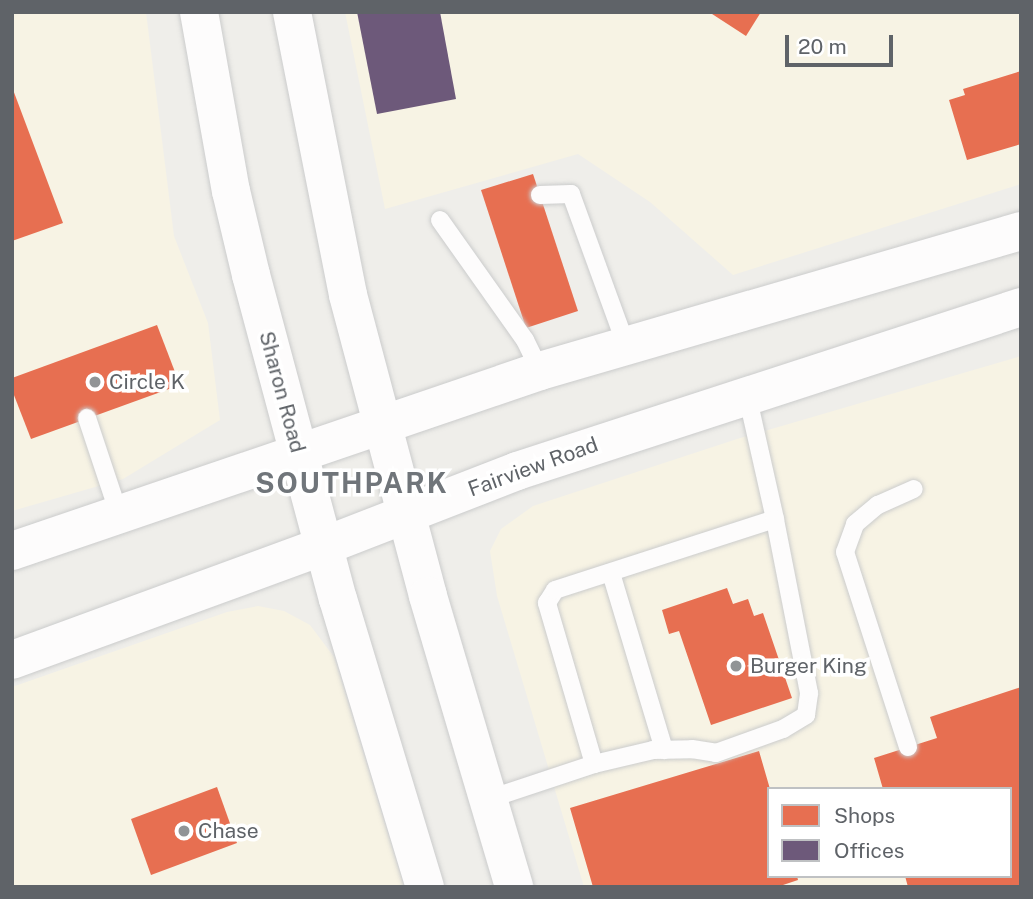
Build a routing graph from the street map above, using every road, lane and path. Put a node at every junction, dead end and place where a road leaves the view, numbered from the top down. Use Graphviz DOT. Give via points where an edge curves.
graph roads {
  1 [pos="199,12"];
  2 [pos="292,12"];
  3 [pos="540,195"];
  4 [pos="440,220"];
  5 [pos="1021,231"];
  6 [pos="1021,307"];
  7 [pos="626,345"];
  8 [pos="540,371"];
  9 [pos="747,395"];
  10 [pos="87,418"];
  11 [pos="381,424"];
  12 [pos="298,453"];
  13 [pos="914,489"];
  14 [pos="119,514"];
  15 [pos="406,514"];
  16 [pos="775,519"];
  17 [pos="324,546"];
  18 [pos="12,551"];
  19 [pos="611,573"];
  20 [pos="12,660"];
  21 [pos="908,747"];
  22 [pos="664,750"];
  23 [pos="594,764"];
  24 [pos="489,799"];
  25 [pos="425,887"];
  26 [pos="513,887"];
  1 -- 12 [label="main road, Sharon Road" via="241,235"];
  2 -- 11 [label="main road" via="348,295"];
  3 -- 7 [label="lane" via="571,194"];
  4 -- 8 [label="lane" via="525,340"];
  5 -- 7 [label="main road"];
  6 -- 9 [label="main road, Fairview Road"];
  7 -- 8 [label="main road"];
  8 -- 11 [label="main road"];
  9 -- 15 [label="main road, Fairview Road" via="517,471"];
  9 -- 16 [label="lane"];
  10 -- 14 [label="lane"];
  11 -- 12 [label="main road"];
  11 -- 15 [label="main road"];
  12 -- 14 [label="main road"];
  12 -- 17 [label="main road, Sharon Road"];
  13 -- 21 [label="lane" via="878,505 855,524 845,552"];
  14 -- 18 [label="main road"];
  15 -- 17 [label="main road, Fairview Road"];
  15 -- 24 [label="main road"];
  16 -- 19 [label="lane"];
  16 -- 22 [label="lane" via="809,693 806,715 783,729 716,753"];
  17 -- 20 [label="main road, Fairview Road"];
  17 -- 25 [label="main road, Sharon Road"];
  19 -- 22 [label="lane"];
  19 -- 23 [label="lane" via="555,590 547,603"];
  22 -- 23 [label="lane"];
  23 -- 24 [label="lane"];
  24 -- 26 [label="main road"];
}
